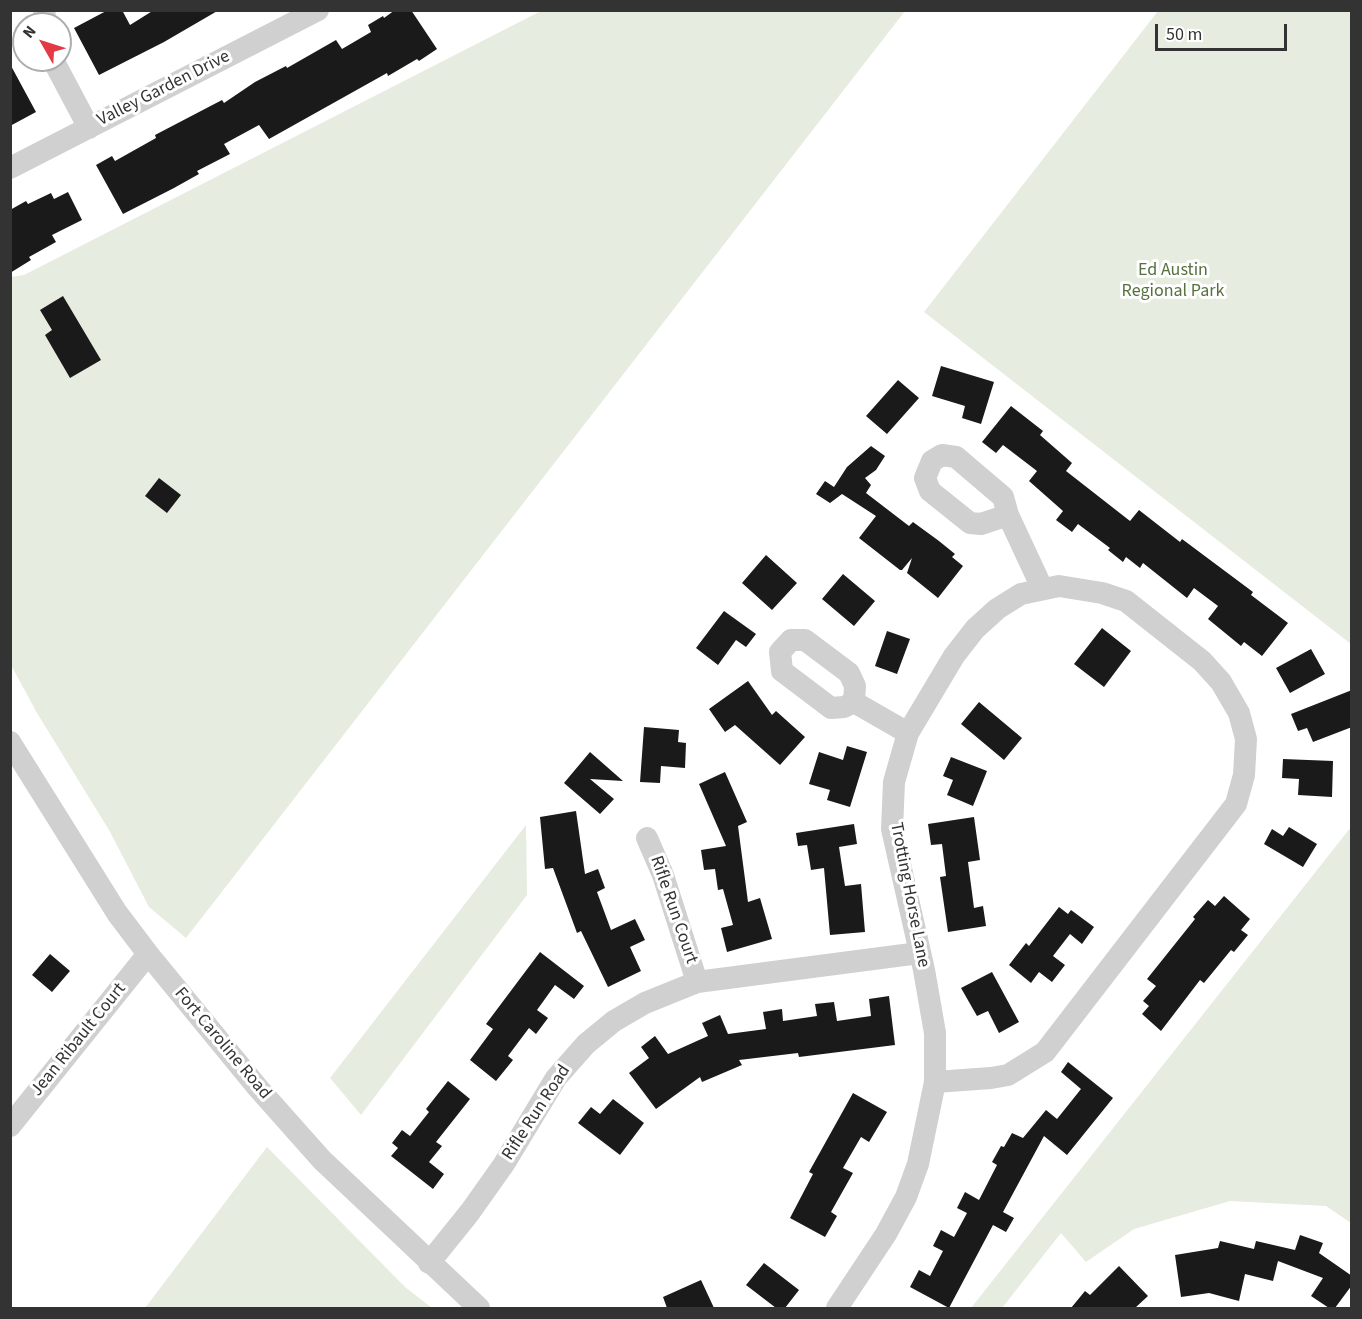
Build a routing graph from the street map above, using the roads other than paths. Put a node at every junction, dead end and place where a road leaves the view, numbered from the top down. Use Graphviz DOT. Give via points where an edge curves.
graph roads {
  1 [pos="318,10"];
  2 [pos="59,72"];
  3 [pos="89,128"];
  4 [pos="10,168"];
  5 [pos="1008,515"];
  6 [pos="1042,588"];
  7 [pos="854,702"];
  8 [pos="908,733"];
  9 [pos="10,742"];
  10 [pos="647,838"];
  11 [pos="919,953"];
  12 [pos="148,954"];
  13 [pos="697,982"];
  14 [pos="935,1082"];
  15 [pos="10,1126"];
  16 [pos="429,1263"];
  17 [pos="479,1308"];
  18 [pos="837,1308"];
  1 -- 3 [label="street, Valley Garden Drive"];
  2 -- 3 [label="street"];
  3 -- 4 [label="street, Valley Garden Drive"];
  5 -- 6 [label="street"];
  6 -- 8 [label="street, Trotting Horse Lane" via="1021,594 975,629 954,656"];
  6 -- 14 [label="street" via="1059,586 1102,592 1126,601 1202,661 1221,682 1239,713 1246,739 1244,775 1236,804 1045,1052 1008,1075"];
  7 -- 8 [label="street"];
  8 -- 11 [label="street, Trotting Horse Lane" via="894,782 892,829"];
  9 -- 12 [label="street, Fort Caroline Road" via="93,876"];
  10 -- 13 [label="street, Rifle Run Court"];
  11 -- 13 [label="street, Rifle Run Road"];
  11 -- 14 [label="street, Trotting Horse Lane" via="934,1033"];
  12 -- 15 [label="street, Jean Ribault Court"];
  12 -- 16 [label="street, Fort Caroline Road" via="322,1160"];
  13 -- 16 [label="street, Rifle Run Road" via="645,1003 586,1044 556,1078 504,1164"];
  14 -- 18 [label="street, Trotting Horse Lane" via="918,1164 906,1197"];
  16 -- 17 [label="street, Fort Caroline Road"];
}
